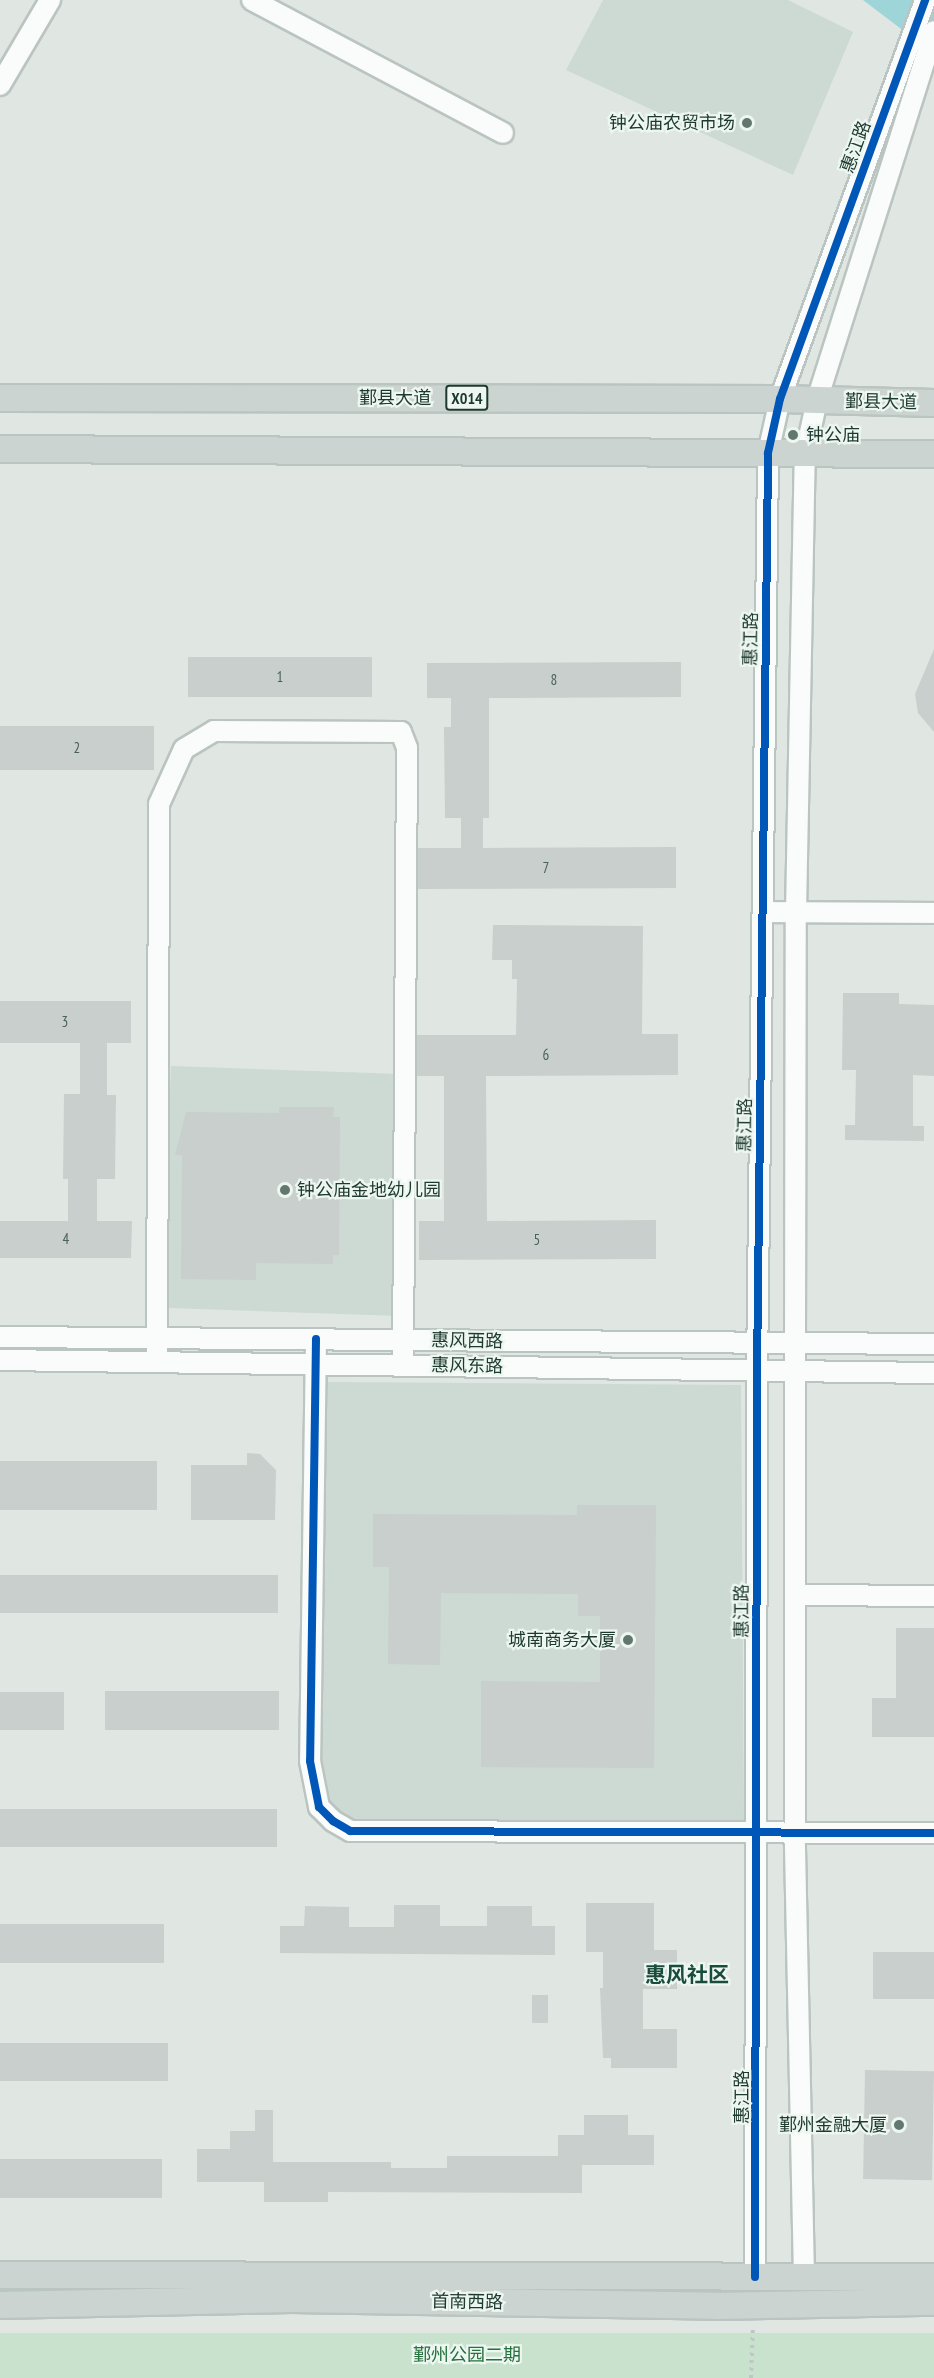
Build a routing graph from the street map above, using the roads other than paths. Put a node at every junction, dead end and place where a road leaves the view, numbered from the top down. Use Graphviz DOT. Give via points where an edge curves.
graph roads {
  1 [pos="50,0"];
  2 [pos="252,0"];
  3 [pos="925,0"];
  4 [pos="934,31"];
  5 [pos="913,63"];
  6 [pos="0,85"];
  7 [pos="503,133"];
  8 [pos="0,398"];
  9 [pos="780,399"];
  10 [pos="818,400"];
  11 [pos="934,403"];
  12 [pos="0,449"];
  13 [pos="768,453"];
  14 [pos="934,454"];
  15 [pos="805,455"];
  16 [pos="763,912"];
  17 [pos="796,912"];
  18 [pos="934,913"];
  19 [pos="0,1337"];
  20 [pos="156,1338"];
  21 [pos="316,1339"];
  22 [pos="403,1340"];
  23 [pos="758,1344"];
  24 [pos="795,1344"];
  25 [pos="934,1344"];
  26 [pos="0,1360"];
  27 [pos="157,1361"];
  28 [pos="317,1363"];
  29 [pos="403,1364"];
  30 [pos="757,1372"];
  31 [pos="795,1372"];
  32 [pos="934,1373"];
  33 [pos="795,1595"];
  34 [pos="934,1596"];
  35 [pos="757,1832"];
  36 [pos="795,1832"];
  37 [pos="934,1833"];
  38 [pos="0,2275"];
  39 [pos="755,2277"];
  40 [pos="804,2277"];
  41 [pos="934,2277"];
  42 [pos="934,2302"];
  43 [pos="0,2305"];
  1 -- 6 [label="street"];
  2 -- 7 [label="street"];
  3 -- 5 [label="street, 惠江路"];
  4 -- 5 [label="street, 惠江路"];
  5 -- 9 [label="street, 惠江路"];
  5 -- 10 [label="street, 惠江路"];
  8 -- 9 [label="main road, 鄞县大道 / X014"];
  9 -- 10 [label="main road, 鄞县大道 / X014"];
  9 -- 13 [label="street, 惠江路"];
  10 -- 11 [label="main road, 鄞县大道 / X014"];
  10 -- 15 [label="street, 惠江路"];
  12 -- 13 [label="main road"];
  13 -- 15 [label="main road"];
  13 -- 16 [label="street, 惠江路"];
  14 -- 15 [label="main road"];
  15 -- 17 [label="street, 惠江路"];
  16 -- 17 [label="street"];
  16 -- 23 [label="street, 惠江路"];
  17 -- 18 [label="street"];
  17 -- 24 [label="street, 惠江路"];
  19 -- 20 [label="street, 惠风西路"];
  20 -- 21 [label="street, 惠风西路"];
  20 -- 22 [label="street" via="159,804 184,749 214,730 401,732 407,748"];
  20 -- 27 [label="street"];
  21 -- 22 [label="street, 惠风西路"];
  21 -- 28 [label="street"];
  22 -- 23 [label="street, 惠风西路"];
  22 -- 29 [label="street"];
  23 -- 24 [label="street, 惠风西路"];
  23 -- 30 [label="street, 惠江路"];
  24 -- 25 [label="street, 惠风西路"];
  24 -- 31 [label="street, 惠江路"];
  26 -- 27 [label="street, 惠风东路"];
  27 -- 28 [label="street, 惠风东路"];
  28 -- 29 [label="street, 惠风东路"];
  28 -- 35 [label="street" via="310,1761 319,1807 350,1832"];
  29 -- 30 [label="street, 惠风东路"];
  30 -- 31 [label="street, 惠风东路"];
  30 -- 35 [label="street, 惠江路"];
  31 -- 32 [label="street, 惠风东路"];
  31 -- 33 [label="street, 惠江路"];
  33 -- 34 [label="street"];
  33 -- 36 [label="street, 惠江路"];
  35 -- 36 [label="street"];
  35 -- 39 [label="street, 惠江路"];
  36 -- 37 [label="street"];
  36 -- 40 [label="street, 惠江路"];
  38 -- 39 [label="main road, 首南西路"];
  39 -- 40 [label="main road, 首南西路"];
  40 -- 41 [label="main road, 首南西路"];
  42 -- 43 [label="main road, 首南西路" via="717,2306 292,2299"];
}
